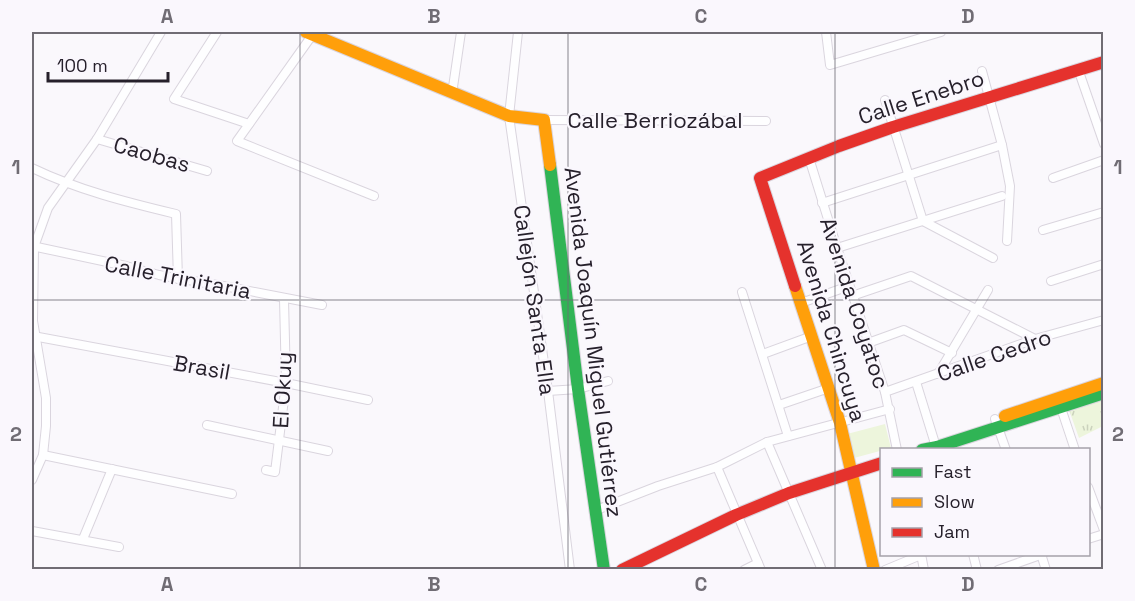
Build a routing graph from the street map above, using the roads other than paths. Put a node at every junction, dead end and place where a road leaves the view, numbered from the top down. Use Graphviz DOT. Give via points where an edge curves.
graph roads {
  1 [pos="161,32"];
  2 [pos="217,32"];
  3 [pos="461,32"];
  4 [pos="518,32"];
  5 [pos="826,32"];
  6 [pos="940,32"];
  7 [pos="310,33"];
  8 [pos="1100,63"];
  9 [pos="1078,69"];
  10 [pos="982,71"];
  11 [pos="452,94"];
  12 [pos="990,97"];
  13 [pos="885,100"];
  14 [pos="509,116"];
  15 [pos="544,120"];
  16 [pos="766,121"];
  17 [pos="249,124"];
  18 [pos="893,127"];
  19 [pos="97,139"];
  20 [pos="1104,144"];
  21 [pos="1002,145"];
  22 [pos="809,158"];
  23 [pos="1104,160"];
  24 [pos="32,168"];
  25 [pos="207,171"];
  26 [pos="908,175"];
  27 [pos="760,178"];
  28 [pos="1053,178"];
  29 [pos="64,183"];
  30 [pos="374,195"];
  31 [pos="1002,196"];
  32 [pos="822,203"];
  33 [pos="1104,212"];
  34 [pos="923,221"];
  35 [pos="1043,230"];
  36 [pos="1007,241"];
  37 [pos="33,247"];
  38 [pos="837,248"];
  39 [pos="993,258"];
  40 [pos="1104,264"];
  41 [pos="178,279"];
  42 [pos="1051,280"];
  43 [pos="849,286"];
  44 [pos="988,290"];
  45 [pos="742,292"];
  46 [pos="852,296"];
  47 [pos="284,299"];
  48 [pos="801,303"];
  49 [pos="322,305"];
  50 [pos="978,309"];
  51 [pos="1104,320"];
  52 [pos="33,336"];
  53 [pos="812,336"];
  54 [pos="1035,339"];
  55 [pos="868,343"];
  56 [pos="952,353"];
  57 [pos="763,354"];
  58 [pos="938,375"];
  59 [pos="608,381"];
  60 [pos="916,382"];
  61 [pos="286,383"];
  62 [pos="1104,383"];
  63 [pos="578,388"];
  64 [pos="829,388"];
  65 [pos="548,391"];
  66 [pos="885,392"];
  67 [pos="1104,393"];
  68 [pos="368,400"];
  69 [pos="1059,403"];
  70 [pos="779,405"];
  71 [pos="890,409"];
  72 [pos="840,423"];
  73 [pos="997,423"];
  74 [pos="207,425"];
  75 [pos="788,436"];
  76 [pos="279,441"];
  77 [pos="767,442"];
  78 [pos="932,447"];
  79 [pos="897,448"];
  80 [pos="1005,448"];
  81 [pos="1075,448"];
  82 [pos="328,451"];
  83 [pos="43,455"];
  84 [pos="880,464"];
  85 [pos="717,467"];
  86 [pos="112,469"];
  87 [pos="266,470"];
  88 [pos="852,473"];
  89 [pos="32,480"];
  90 [pos="1090,490"];
  91 [pos="789,493"];
  92 [pos="232,494"];
  93 [pos="594,511"];
  94 [pos="736,515"];
  95 [pos="32,531"];
  96 [pos="1104,532"];
  97 [pos="83,539"];
  98 [pos="1090,539"];
  99 [pos="119,548"];
  100 [pos="919,556"];
  101 [pos="1039,556"];
  102 [pos="645,565"];
  103 [pos="759,566"];
  104 [pos="570,570"];
  105 [pos="604,570"];
  106 [pos="622,570"];
  107 [pos="744,570"];
  108 [pos="822,570"];
  109 [pos="874,570"];
  110 [pos="885,570"];
  111 [pos="998,570"];
  1 -- 19 [label="street"];
  2 -- 17 [label="street" via="174,99"];
  3 -- 11 [label="street"];
  4 -- 14 [label="street, Callejón Santa Ella"];
  5 -- 6 [label="street" via="830,65"];
  7 -- 11 [label="street"];
  7 -- 17 [label="street"];
  8 -- 9 [label="street, Calle Enebro"];
  9 -- 12 [label="street, Calle Enebro"];
  9 -- 20 [label="street"];
  10 -- 12 [label="street"];
  11 -- 14 [label="street"];
  12 -- 18 [label="street, Calle Enebro"];
  12 -- 21 [label="street"];
  13 -- 18 [label="street"];
  14 -- 15 [label="street"];
  14 -- 65 [label="street, Callejón Santa Ella"];
  15 -- 16 [label="street, Calle Berriozábal"];
  15 -- 63 [label="street, Avenida Joaquín Miguel Gutiérrez"];
  17 -- 30 [label="street" via="237,141"];
  18 -- 22 [label="street, Calle Enebro"];
  18 -- 26 [label="street"];
  19 -- 25 [label="street, Caobas"];
  19 -- 29 [label="street"];
  21 -- 26 [label="street"];
  21 -- 36 [label="street" via="1010,186"];
  22 -- 27 [label="street, Calle Enebro"];
  22 -- 32 [label="street, Avenida Coyatoc"];
  23 -- 28 [label="street"];
  24 -- 29 [label="street"];
  26 -- 32 [label="street"];
  26 -- 34 [label="street"];
  27 -- 48 [label="street, Avenida Chincuya"];
  29 -- 37 [label="street" via="48,208"];
  29 -- 41 [label="street" via="176,214"];
  31 -- 34 [label="street"];
  32 -- 38 [label="street, Avenida Coyatoc"];
  33 -- 35 [label="street"];
  34 -- 38 [label="street"];
  34 -- 39 [label="street"];
  37 -- 41 [label="street, Calle Trinitaria"];
  37 -- 52 [label="street"];
  38 -- 43 [label="street, Avenida Coyatoc"];
  40 -- 42 [label="street"];
  41 -- 47 [label="street, Calle Trinitaria"];
  43 -- 46 [label="street, Avenida Coyatoc"];
  43 -- 48 [label="street"];
  44 -- 50 [label="street"];
  45 -- 57 [label="street"];
  46 -- 50 [label="street" via="911,276"];
  46 -- 55 [label="street, Avenida Coyatoc"];
  47 -- 49 [label="street, Calle Trinitaria"];
  47 -- 61 [label="street, El Okuy"];
  48 -- 53 [label="street, Avenida Chincuya"];
  50 -- 54 [label="street"];
  50 -- 56 [label="street"];
  51 -- 54 [label="street, Calle Cedro"];
  52 -- 61 [label="street, Brasil"];
  52 -- 83 [label="street" via="46,398"];
  53 -- 57 [label="street"];
  53 -- 64 [label="street, Avenida Chincuya"];
  54 -- 58 [label="street, Calle Cedro"];
  55 -- 56 [label="street" via="904,330"];
  55 -- 66 [label="street, Avenida Coyatoc"];
  56 -- 58 [label="street"];
  57 -- 70 [label="street"];
  58 -- 60 [label="street, Calle Cedro"];
  59 -- 63 [label="street"];
  60 -- 66 [label="street, Calle Cedro"];
  60 -- 78 [label="street"];
  61 -- 68 [label="street, Brasil"];
  61 -- 76 [label="street, El Okuy"];
  62 -- 69 [label="street"];
  63 -- 65 [label="street"];
  63 -- 93 [label="street, Avenida Joaquín Miguel Gutiérrez"];
  64 -- 70 [label="street"];
  64 -- 72 [label="street, Avenida Chincuya"];
  65 -- 104 [label="street, Callejón Santa Ella"];
  66 -- 71 [label="street, Avenida Coyatoc"];
  67 -- 69 [label="street"];
  69 -- 73 [label="street"];
  69 -- 81 [label="street"];
  70 -- 75 [label="street"];
  71 -- 72 [label="street"];
  71 -- 79 [label="street, Avenida Coyatoc"];
  72 -- 75 [label="street"];
  72 -- 88 [label="street, Avenida Chincuya"];
  73 -- 78 [label="street"];
  73 -- 80 [label="street"];
  74 -- 76 [label="street"];
  75 -- 77 [label="street"];
  76 -- 82 [label="street"];
  76 -- 87 [label="street, El Okuy" via="276,471"];
  77 -- 85 [label="street"];
  77 -- 91 [label="street"];
  83 -- 86 [label="street"];
  83 -- 89 [label="street"];
  84 -- 88 [label="street"];
  85 -- 93 [label="street"];
  85 -- 94 [label="street"];
  86 -- 92 [label="street"];
  86 -- 97 [label="street"];
  88 -- 91 [label="street"];
  88 -- 109 [label="street, Avenida Chincuya"];
  90 -- 96 [label="street"];
  91 -- 94 [label="street"];
  91 -- 108 [label="street"];
  93 -- 105 [label="street, Avenida Joaquín Miguel Gutiérrez"];
  94 -- 102 [label="street"];
  94 -- 103 [label="street"];
  95 -- 97 [label="street"];
  96 -- 98 [label="street"];
  97 -- 99 [label="street"];
  100 -- 110 [label="street"];
  101 -- 111 [label="street"];
  102 -- 106 [label="street"];
  103 -- 107 [label="street"];
}
